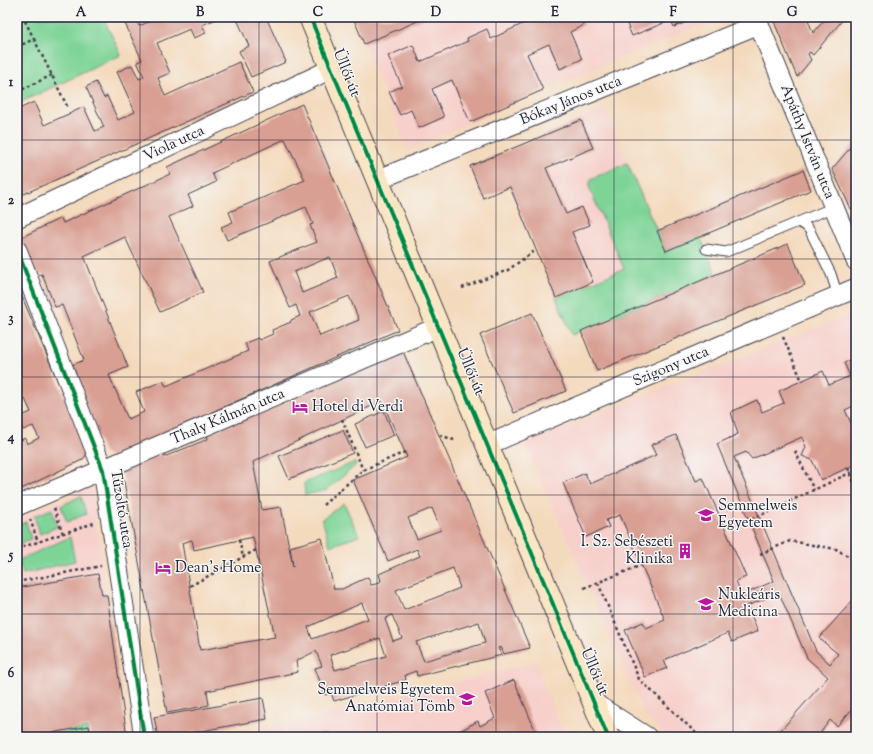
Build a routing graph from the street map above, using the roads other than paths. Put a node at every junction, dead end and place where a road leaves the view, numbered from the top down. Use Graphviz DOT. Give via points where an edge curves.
graph roads {
  1 [pos="310,17"];
  2 [pos="758,21"];
  3 [pos="332,69"];
  4 [pos="377,180"];
  5 [pos="834,207"];
  6 [pos="17,218"];
  7 [pos="798,222"];
  8 [pos="706,249"];
  9 [pos="17,250"];
  10 [pos="856,261"];
  11 [pos="856,288"];
  12 [pos="838,296"];
  13 [pos="438,327"];
  14 [pos="487,445"];
  15 [pos="103,470"];
  16 [pos="21,505"];
  17 [pos="594,703"];
  18 [pos="144,737"];
  19 [pos="608,737"];
  20 [pos="648,737"];
  1 -- 3 [label="main road, Üllői út"];
  2 -- 4 [label="street, Bókay János utca"];
  2 -- 5 [label="street, Apáthy István utca"];
  3 -- 4 [label="main road, Üllői út"];
  3 -- 6 [label="street, Viola utca"];
  4 -- 13 [label="main road, Üllői út"];
  5 -- 7 [label="lane"];
  5 -- 10 [label="street, Apáthy István utca"];
  7 -- 8 [label="lane" via="726,252"];
  7 -- 12 [label="lane" via="810,231 831,274"];
  9 -- 15 [label="street, Tűzoltó utca"];
  11 -- 12 [label="street, Szigony utca"];
  12 -- 14 [label="street, Szigony utca"];
  13 -- 14 [label="main road, Üllői út"];
  13 -- 15 [label="street, Thaly Kálmán utca"];
  14 -- 17 [label="main road, Üllői út"];
  15 -- 16 [label="street, Thaly Kálmán utca"];
  15 -- 18 [label="street, Tűzoltó utca"];
  17 -- 19 [label="main road, Üllői út"];
  17 -- 20 [label="street, Üllői út"];
}
